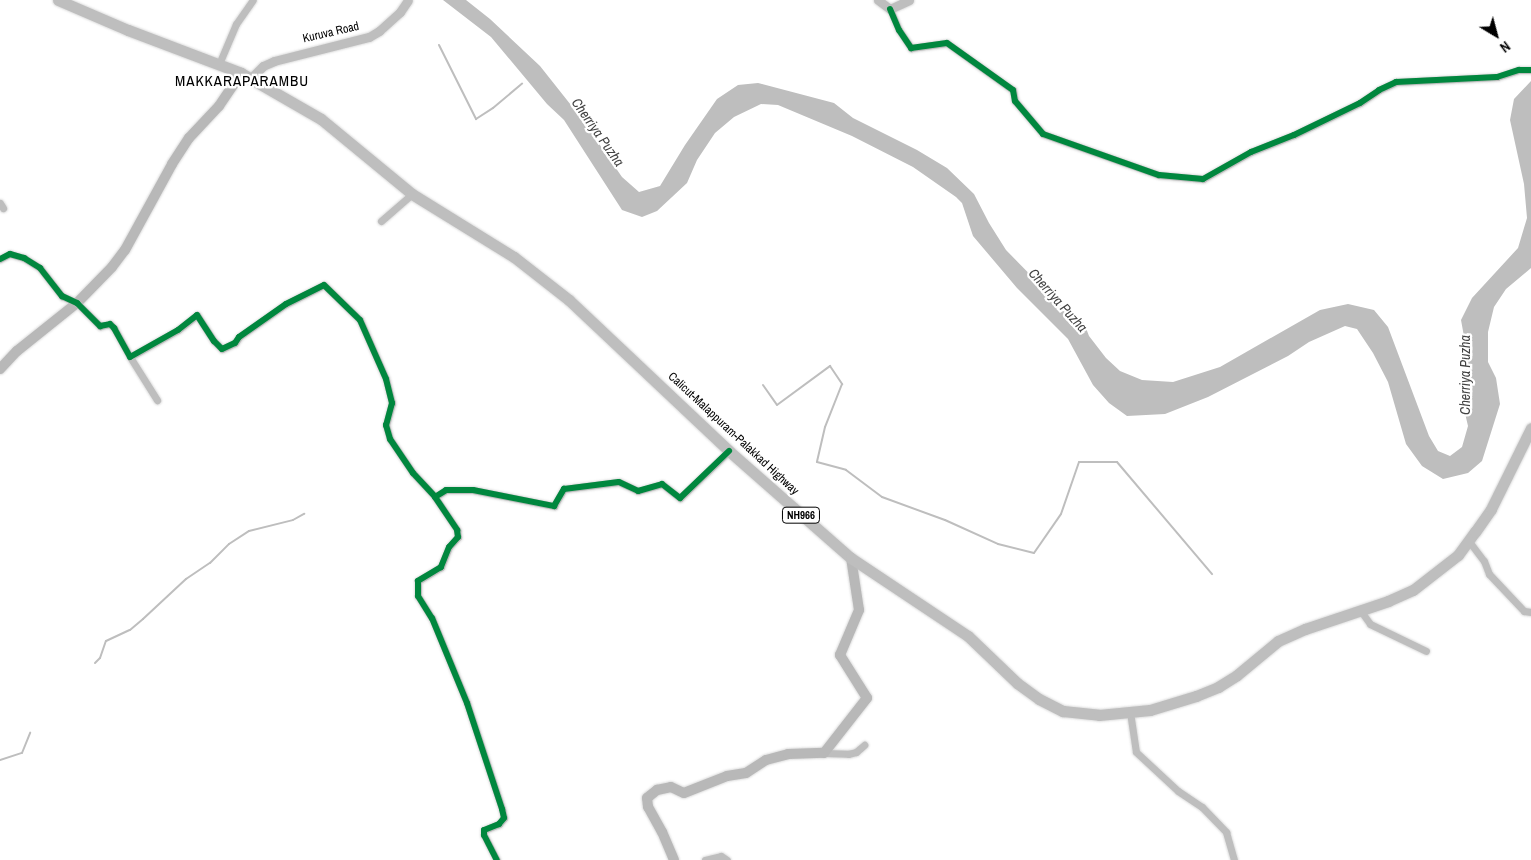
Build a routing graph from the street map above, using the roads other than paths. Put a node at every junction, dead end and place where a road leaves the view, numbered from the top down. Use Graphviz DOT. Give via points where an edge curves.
graph roads {
  1 [pos="58,0"];
  2 [pos="252,0"];
  3 [pos="408,0"];
  4 [pos="878,0"];
  5 [pos="909,0"];
  6 [pos="890,9"];
  7 [pos="219,64"];
  8 [pos="1531,70"];
  9 [pos="246,75"];
  10 [pos="412,194"];
  11 [pos="381,221"];
  12 [pos="0,259"];
  13 [pos="77,303"];
  14 [pos="130,357"];
  15 [pos="0,369"];
  16 [pos="157,400"];
  17 [pos="1531,428"];
  18 [pos="729,451"];
  19 [pos="435,497"];
  20 [pos="1468,540"];
  21 [pos="851,558"];
  22 [pos="1360,610"];
  23 [pos="1531,612"];
  24 [pos="1426,651"];
  25 [pos="1130,712"];
  26 [pos="864,745"];
  27 [pos="824,753"];
  28 [pos="498,860"];
  29 [pos="674,860"];
  30 [pos="705,860"];
  31 [pos="727,860"];
  32 [pos="1234,860"];
  1 -- 7 [label="highway, Calicut-Malappuram-Palakkad Highway / NH966"];
  2 -- 7 [label="street" via="236,24"];
  3 -- 9 [label="street, Kuruva Road" via="400,12 369,37 274,61"];
  4 -- 6 [label="street"];
  5 -- 6 [label="street"];
  6 -- 8 [label="street" via="911,48 947,43 1012,90 1015,101 1043,134 1168,176 1203,179 1251,152 1360,104 1396,82 1496,77"];
  7 -- 9 [label="highway, Calicut-Malappuram-Palakkad Highway / NH966"];
  9 -- 10 [label="highway, Calicut-Malappuram-Palakkad Highway / NH966" via="321,119"];
  9 -- 13 [label="main road" via="189,138 125,250"];
  10 -- 11 [label="street"];
  10 -- 18 [label="highway, Calicut-Malappuram-Palakkad Highway / NH966" via="514,258 569,300"];
  12 -- 13 [label="street" via="10,254 24,258 40,268 62,296"];
  13 -- 14 [label="street" via="100,326 110,324 114,328"];
  13 -- 15 [label="main road"];
  14 -- 16 [label="street"];
  14 -- 19 [label="street" via="178,330 197,315 222,349 235,343 286,304 324,285 360,320 386,379 392,403 386,425 390,439 413,473"];
  17 -- 20 [label="highway, Calicut-Malappuram-Palakkad Highway / NH966" via="1491,509"];
  18 -- 19 [label="street" via="680,498 662,484 638,491 619,482 564,489 554,506 473,490 446,490"];
  18 -- 21 [label="highway, Calicut-Malappuram-Palakkad Highway / NH966"];
  19 -- 28 [label="street" via="457,530 458,538 449,547 440,567 418,582 418,596 432,618 467,702 502,808 504,818 499,824 484,830"];
  20 -- 22 [label="highway, Calicut-Malappuram-Palakkad Highway / NH966" via="1458,555 1427,581 1388,601"];
  20 -- 23 [label="street" via="1484,561 1489,574 1524,611"];
  21 -- 25 [label="highway, Calicut-Malappuram-Palakkad Highway / NH966" via="968,636 1017,683 1039,699 1076,714"];
  21 -- 27 [label="main road" via="859,610 840,655 867,698"];
  22 -- 24 [label="street" via="1370,624"];
  22 -- 25 [label="highway, Calicut-Malappuram-Palakkad Highway / NH966" via="1278,642 1218,687 1150,710"];
  25 -- 32 [label="street" via="1136,752 1178,791 1202,807 1226,832"];
  26 -- 27 [label="street" via="848,754"];
  27 -- 29 [label="main road" via="788,754 766,760 746,773 727,776 684,793 671,787 657,790 647,798 648,807"];
  30 -- 31 [label="street" via="721,856"];
}
